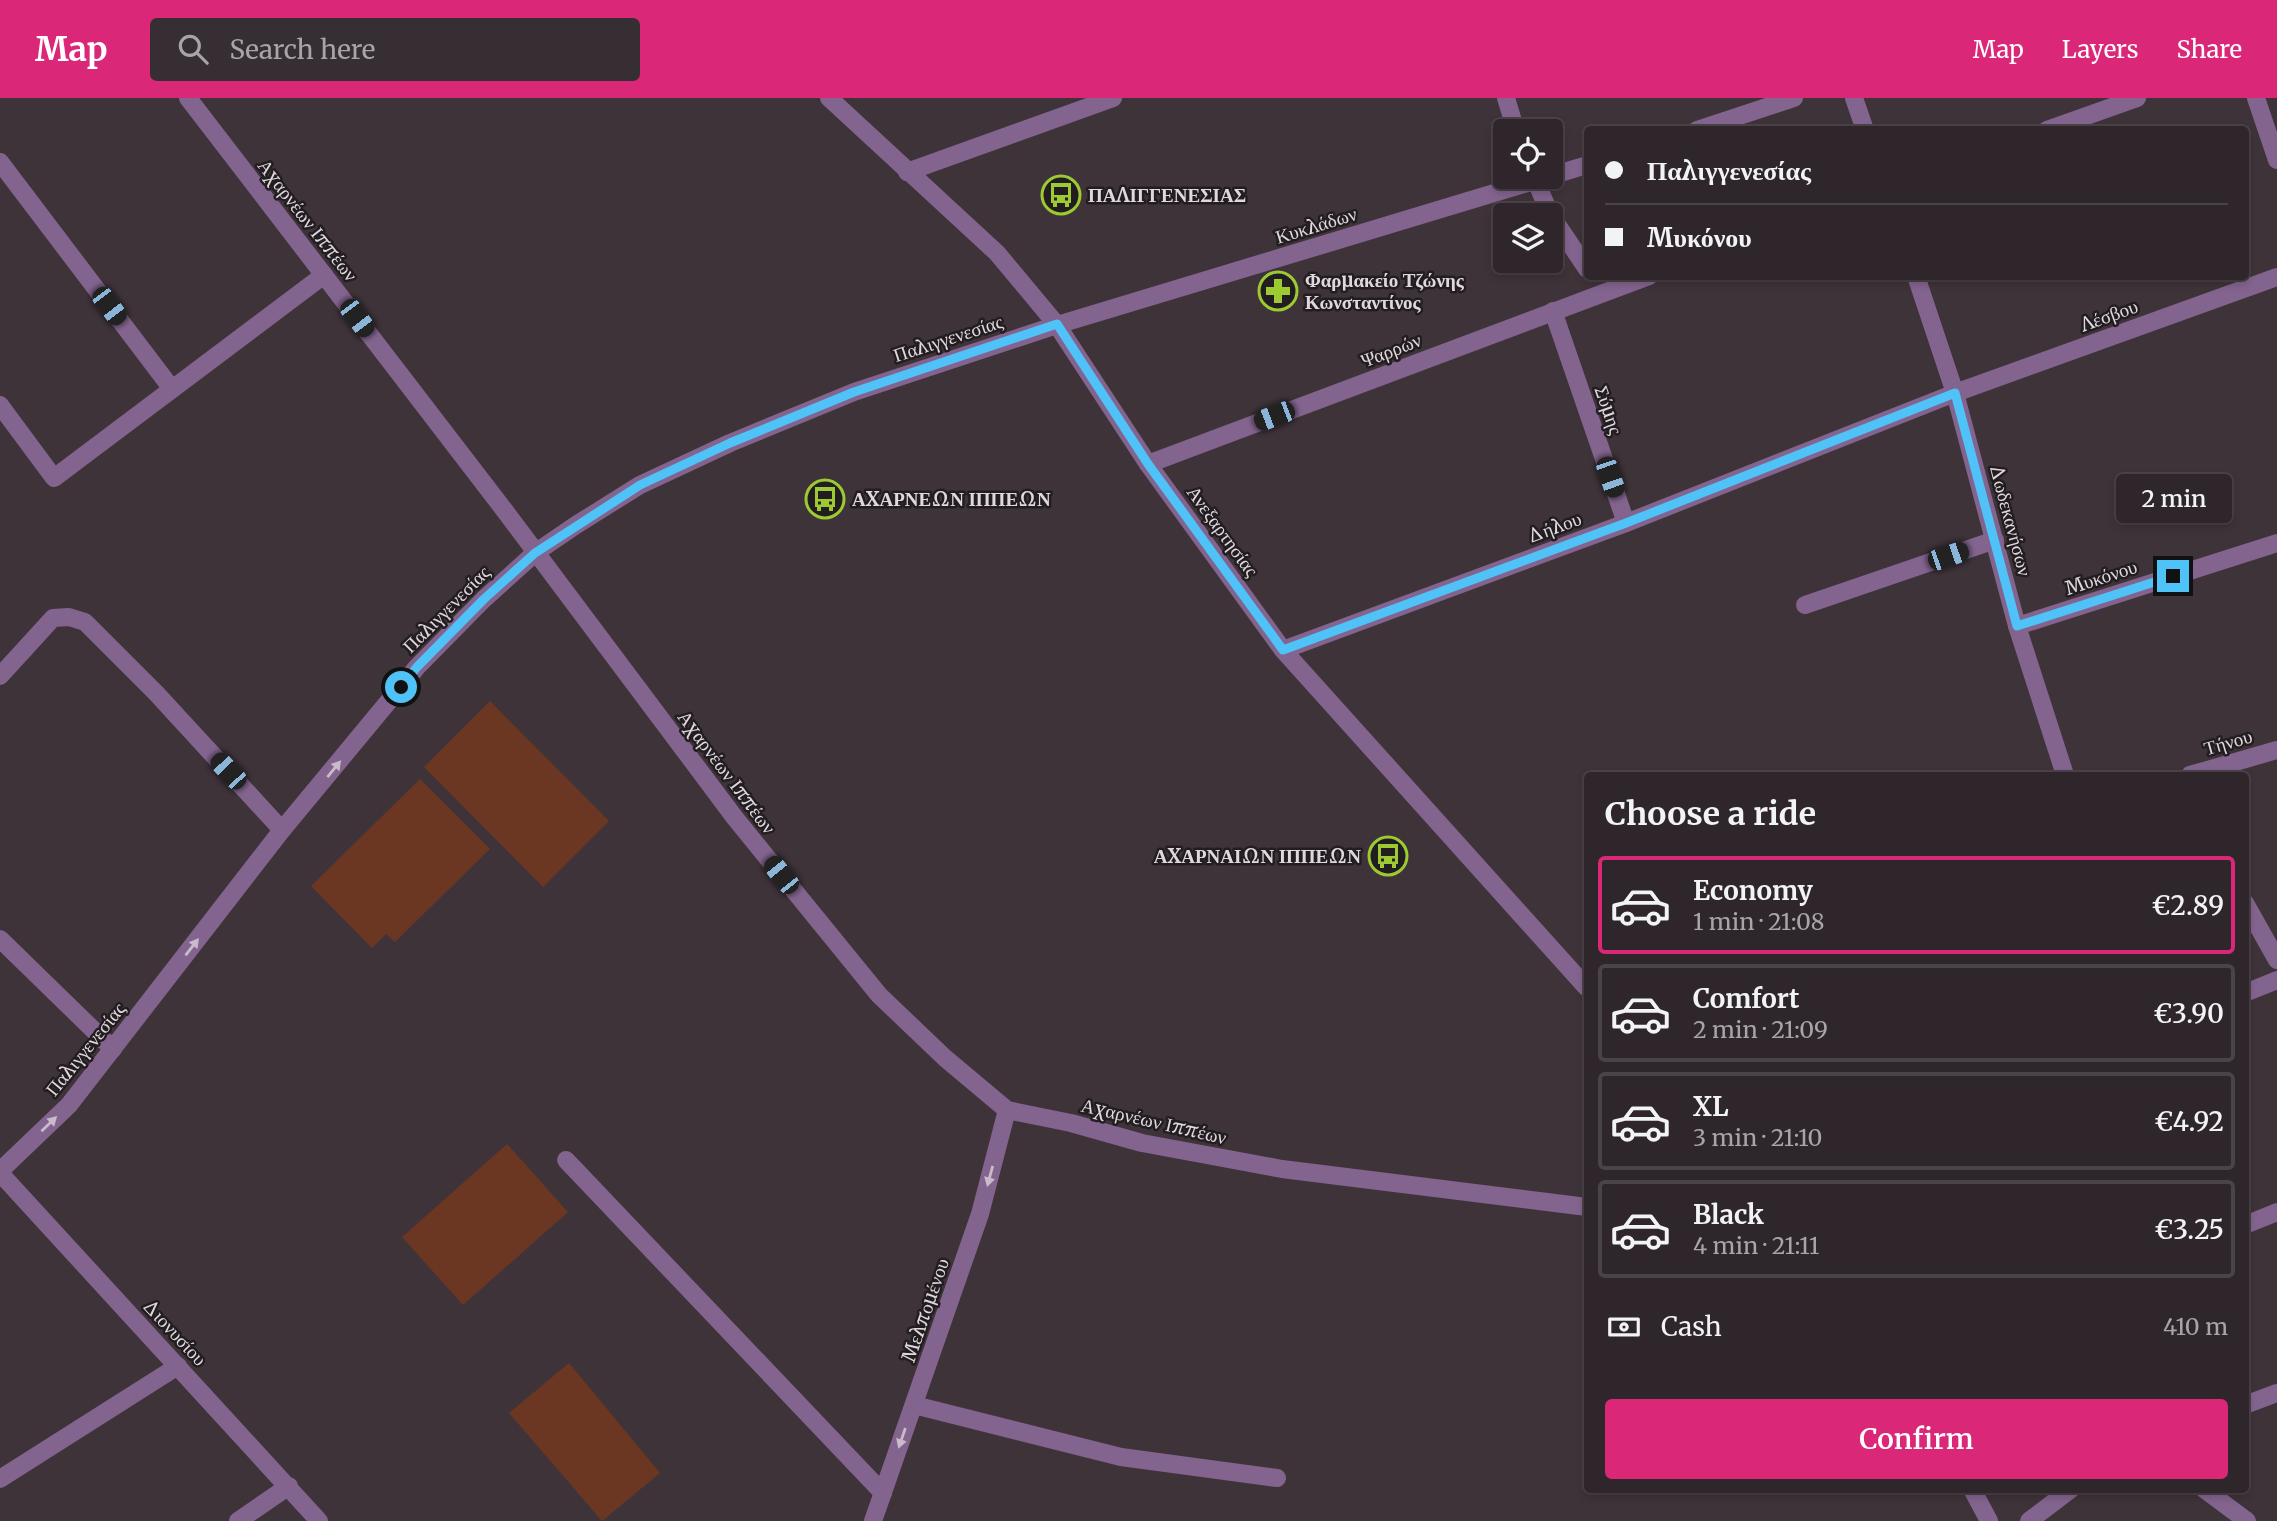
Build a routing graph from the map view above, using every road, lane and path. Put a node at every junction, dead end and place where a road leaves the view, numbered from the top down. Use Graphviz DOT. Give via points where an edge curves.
graph roads {
  1 [pos="188,98"];
  2 [pos="829,98"];
  3 [pos="1113,98"];
  4 [pos="1506,98"];
  5 [pos="1794,98"];
  6 [pos="1854,98"];
  7 [pos="2137,98"];
  8 [pos="2256,98"];
  9 [pos="1512,119"];
  10 [pos="1709,126"];
  11 [pos="1864,126"];
  12 [pos="2058,126"];
  13 [pos="2277,160"];
  14 [pos="0,162"];
  15 [pos="1584,166"];
  16 [pos="1563,171"];
  17 [pos="907,172"];
  18 [pos="1502,189"];
  19 [pos="1539,189"];
  20 [pos="1584,265"];
  21 [pos="324,275"];
  22 [pos="2277,277"];
  23 [pos="1595,280"];
  24 [pos="1638,280"];
  25 [pos="1917,280"];
  26 [pos="1604,292"];
  27 [pos="1553,311"];
  28 [pos="1057,324"];
  29 [pos="172,389"];
  30 [pos="1955,393"];
  31 [pos="0,405"];
  32 [pos="1148,464"];
  33 [pos="1626,523"];
  34 [pos="1995,540"];
  35 [pos="2277,543"];
  36 [pos="535,553"];
  37 [pos="1805,605"];
  38 [pos="2017,626"];
  39 [pos="1283,650"];
  40 [pos="0,675"];
  41 [pos="2277,750"];
  42 [pos="2064,772"];
  43 [pos="2200,772"];
  44 [pos="282,830"];
  45 [pos="2249,911"];
  46 [pos="0,939"];
  47 [pos="2277,960"];
  48 [pos="2277,980"];
  49 [pos="1584,985"];
  50 [pos="2249,991"];
  51 [pos="113,1049"];
  52 [pos="1007,1110"];
  53 [pos="566,1160"];
  54 [pos="0,1172"];
  55 [pos="1583,1203"];
  56 [pos="2277,1212"];
  57 [pos="2249,1223"];
  58 [pos="178,1366"];
  59 [pos="2277,1393"];
  60 [pos="2250,1403"];
  61 [pos="914,1405"];
  62 [pos="1278,1478"];
  63 [pos="0,1479"];
  64 [pos="289,1486"];
  65 [pos="883,1493"];
  66 [pos="1974,1493"];
  67 [pos="2065,1493"];
  68 [pos="2209,1493"];
  69 [pos="238,1521"];
  70 [pos="319,1521"];
  71 [pos="873,1521"];
  72 [pos="1989,1521"];
  73 [pos="2029,1521"];
  74 [pos="2247,1521"];
  1 -- 21 [label="street, Αχαρνέων Ιππέων"];
  2 -- 17 [label="street, Ανεξαρτησίας"];
  3 -- 17 [label="street"];
  4 -- 9 [label="street"];
  5 -- 10 [label="street"];
  6 -- 11 [label="street"];
  7 -- 12 [label="street"];
  8 -- 13 [label="street"];
  14 -- 29 [label="street"];
  15 -- 16 [label="street, Κυκλάδων"];
  17 -- 28 [label="street, Ανεξαρτησίας" via="997,253"];
  18 -- 28 [label="street, Κυκλάδων"];
  19 -- 20 [label="street" via="1550,214"];
  21 -- 29 [label="street"];
  21 -- 36 [label="street, Αχαρνέων Ιππέων"];
  22 -- 30 [label="street, Λέσβου"];
  23 -- 26 [label="street"];
  24 -- 26 [label="street, Ψαρρών"];
  25 -- 30 [label="street, Δωδεκανήσων"];
  26 -- 27 [label="street, Ψαρρών"];
  27 -- 32 [label="street, Ψαρρών"];
  27 -- 33 [label="street, Σύμης"];
  28 -- 32 [label="street, Ανεξαρτησίας"];
  28 -- 36 [label="street, Παλιγγενεσίας" via="854,392 730,443 640,485"];
  29 -- 31 [label="street" via="54,478"];
  30 -- 33 [label="street, Δήλου"];
  30 -- 34 [label="street, Δωδεκανήσων"];
  32 -- 39 [label="street, Ανεξαρτησίας"];
  33 -- 39 [label="street, Δήλου"];
  34 -- 37 [label="street"];
  34 -- 38 [label="street, Δωδεκανήσων"];
  35 -- 38 [label="street, Μυκόνου"];
  44 -- 36 [label="street, Παλιγγενεσίας, one-way" via="417,667"];
  36 -- 52 [label="street, Αχαρνέων Ιππέων" via="735,818 879,995"];
  38 -- 42 [label="street, Δωδεκανήσων"];
  39 -- 49 [label="street, Ανεξαρτησίας"];
  40 -- 44 [label="street" via="52,618 85,622"];
  41 -- 43 [label="street, Τήνου"];
  51 -- 44 [label="street, Παλιγγενεσίας, one-way"];
  45 -- 47 [label="street"];
  46 -- 51 [label="street"];
  48 -- 50 [label="street"];
  54 -- 51 [label="street, Παλιγγενεσίας, one-way" via="69,1105"];
  52 -- 55 [label="street, Αχαρνέων Ιππέων" via="1142,1143 1282,1169"];
  52 -- 61 [label="street, Μελπομένου, one-way" via="980,1214"];
  53 -- 65 [label="street"];
  54 -- 58 [label="street, Διονυσίου"];
  56 -- 57 [label="street"];
  58 -- 63 [label="street"];
  58 -- 64 [label="street, Διονυσίου"];
  59 -- 60 [label="street"];
  61 -- 62 [label="street" via="1121,1457"];
  61 -- 65 [label="street, Μελπομένου, one-way"];
  64 -- 69 [label="street"];
  64 -- 70 [label="street, Διονυσίου"];
  65 -- 71 [label="street, Μελπομένου"];
  66 -- 72 [label="street"];
  67 -- 73 [label="street"];
  68 -- 74 [label="street"];
}
